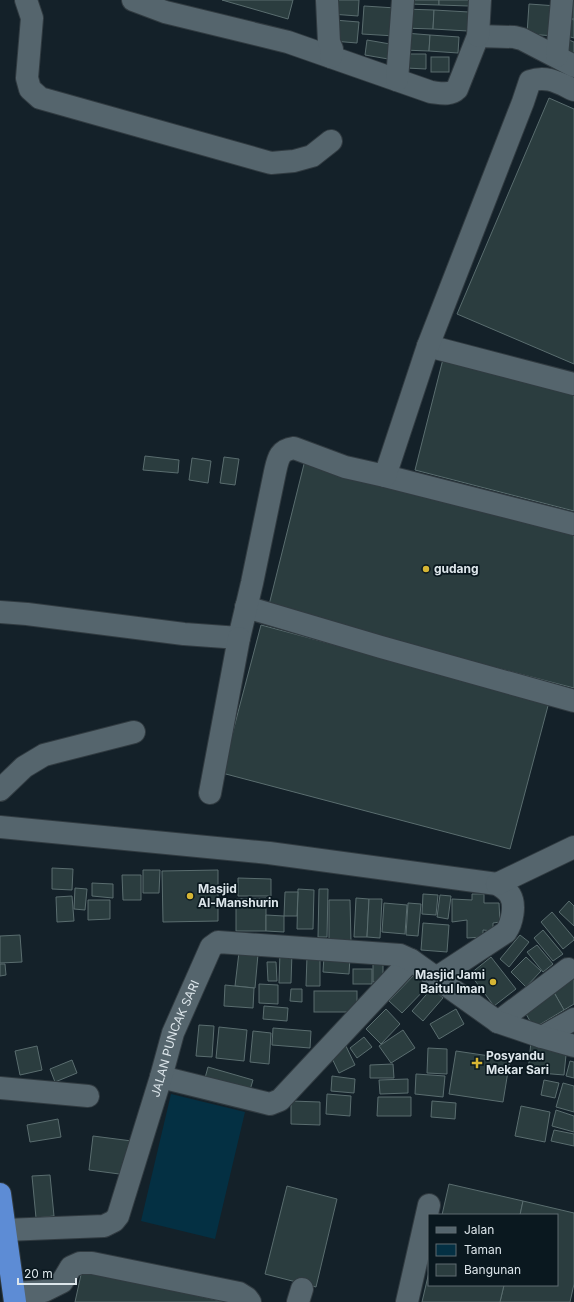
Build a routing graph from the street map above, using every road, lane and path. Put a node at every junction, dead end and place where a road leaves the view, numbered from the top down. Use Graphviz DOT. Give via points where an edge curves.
graph roads {
  1 [pos="26,0"];
  2 [pos="133,0"];
  3 [pos="327,0"];
  4 [pos="404,0"];
  5 [pos="480,0"];
  6 [pos="562,0"];
  7 [pos="478,36"];
  8 [pos="331,57"];
  9 [pos="566,61"];
  10 [pos="397,80"];
  11 [pos="574,90"];
  12 [pos="331,141"];
  13 [pos="428,346"];
  14 [pos="574,384"];
  15 [pos="385,476"];
  16 [pos="574,524"];
  17 [pos="246,607"];
  18 [pos="0,612"];
  19 [pos="238,638"];
  20 [pos="574,701"];
  21 [pos="134,732"];
  22 [pos="0,790"];
  23 [pos="210,793"];
  24 [pos="0,827"];
  25 [pos="574,847"];
  26 [pos="498,884"];
  27 [pos="411,960"];
  28 [pos="568,969"];
  29 [pos="436,978"];
  30 [pos="574,1019"];
  31 [pos="498,1022"];
  32 [pos="542,1037"];
  33 [pos="574,1046"];
  34 [pos="161,1077"];
  35 [pos="0,1088"];
  36 [pos="88,1096"];
  37 [pos="0,1194"];
  38 [pos="429,1205"];
  39 [pos="5,1230"];
  40 [pos="14,1298"];
  41 [pos="250,1302"];
  42 [pos="407,1302"];
  1 -- 12 [label="street" via="32,18 27,78 30,89 40,98 271,163 312,156"];
  2 -- 8 [label="street" via="165,12 288,42"];
  3 -- 8 [label="street"];
  4 -- 10 [label="street"];
  5 -- 7 [label="street"];
  6 -- 9 [label="street"];
  7 -- 9 [label="street" via="522,39"];
  7 -- 10 [label="street" via="460,83 453,93 431,92"];
  8 -- 10 [label="street"];
  11 -- 13 [label="street" via="550,80 539,78 530,81"];
  13 -- 14 [label="street"];
  13 -- 15 [label="street"];
  15 -- 16 [label="street"];
  15 -- 17 [label="street" via="345,467 294,448 286,449 275,472"];
  17 -- 19 [label="street"];
  17 -- 20 [label="street"];
  18 -- 19 [label="street"];
  19 -- 23 [label="street"];
  21 -- 22 [label="street" via="44,755 24,767"];
  24 -- 26 [label="street" via="269,853"];
  25 -- 26 [label="street"];
  26 -- 29 [label="street" via="512,901 512,918 506,932"];
  27 -- 29 [label="street, JALAN PUNCAK SARI"];
  27 -- 34 [label="street" via="280,1100 270,1104"];
  27 -- 34 [label="street, JALAN PUNCAK SARI" via="397,955 218,942 211,947 173,1033"];
  28 -- 31 [label="street"];
  29 -- 31 [label="street, JALAN PUNCAK SARI"];
  30 -- 32 [label="street"];
  31 -- 32 [label="street, JALAN PUNCAK SARI"];
  32 -- 33 [label="street, JALAN PUNCAK SARI"];
  34 -- 39 [label="street, JALAN PUNCAK SARI" via="118,1216 114,1221 104,1226"];
  35 -- 36 [label="street"];
  37 -- 39 [label="highway"];
  38 -- 42 [label="street"];
  39 -- 40 [label="highway"];
  40 -- 41 [label="street" via="44,1291 62,1282 71,1267 80,1263 92,1263 239,1294 248,1298"];
}
